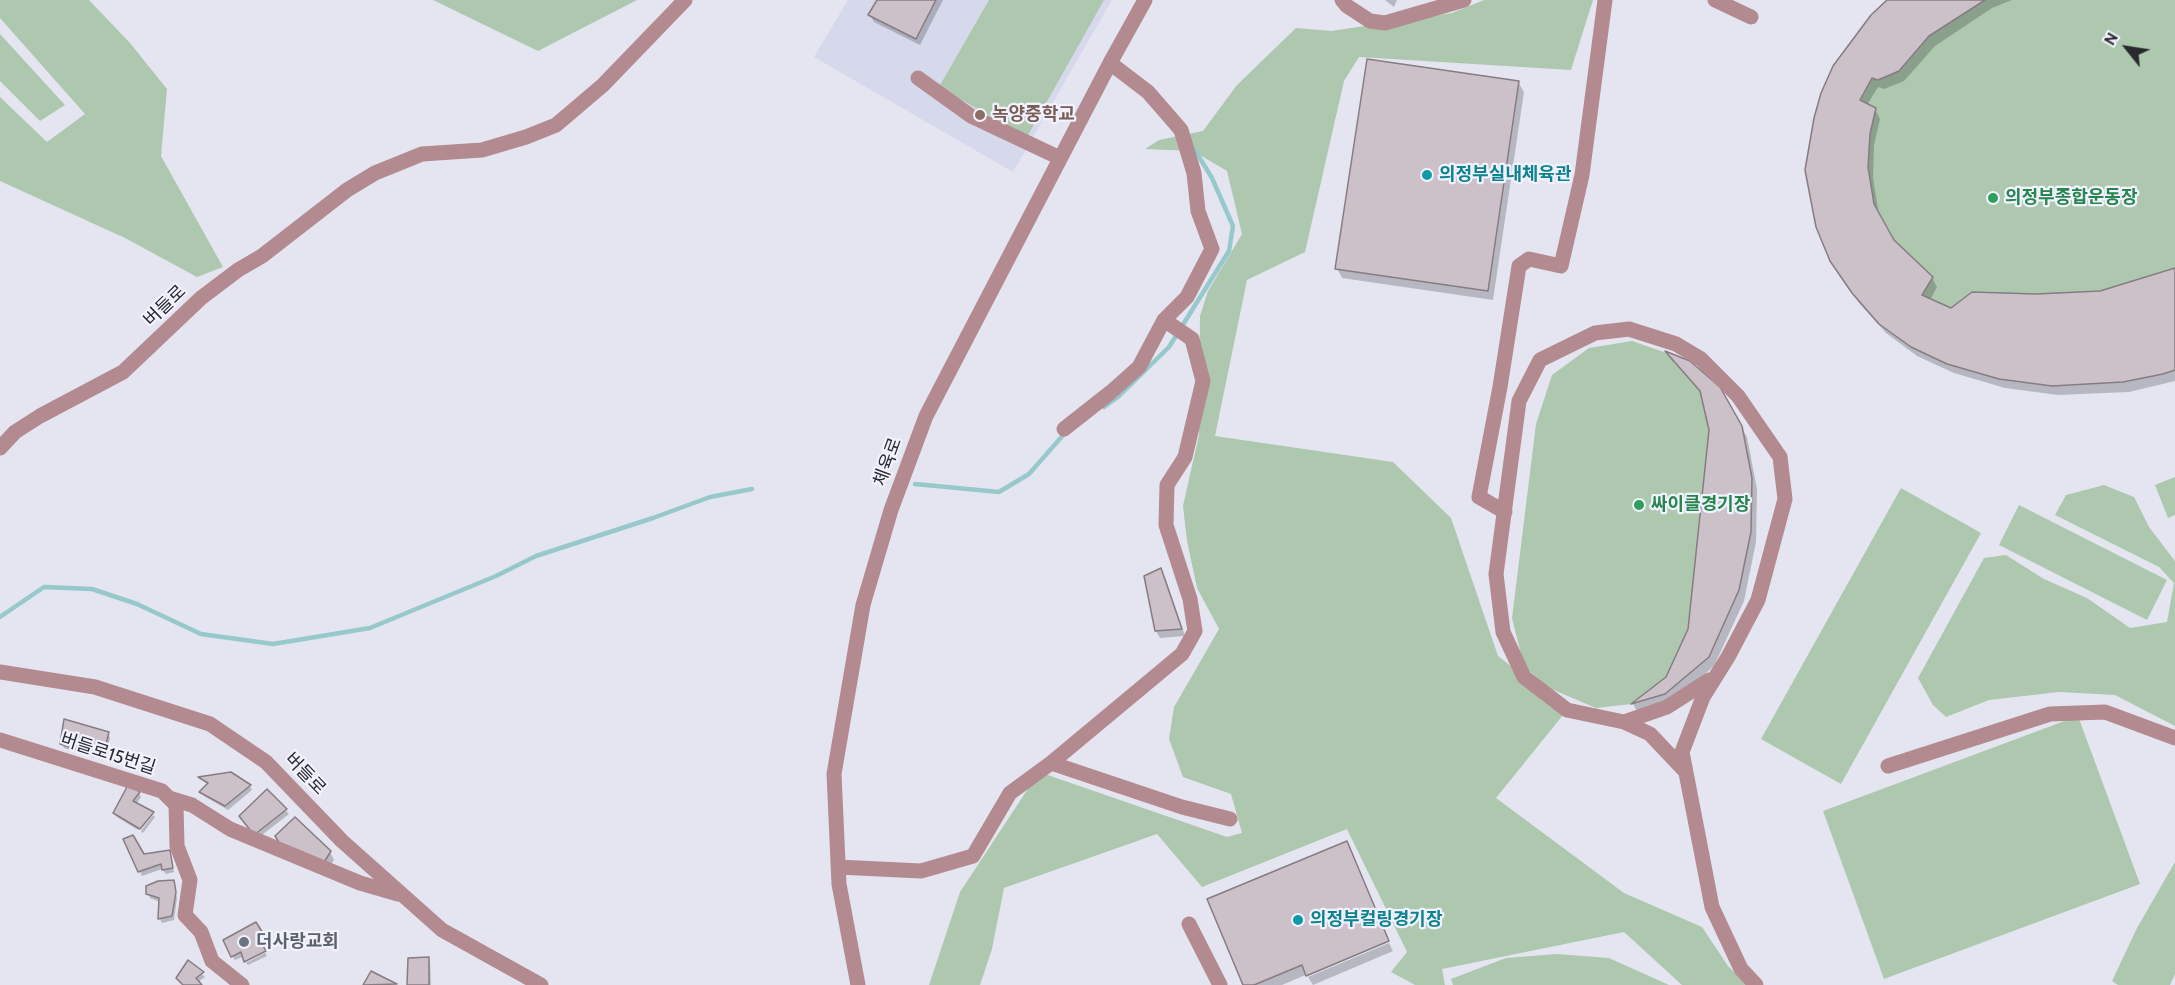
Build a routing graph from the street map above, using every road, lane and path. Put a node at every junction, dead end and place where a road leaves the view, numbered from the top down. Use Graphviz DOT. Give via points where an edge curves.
graph roads {
  1 [pos="685,0"];
  2 [pos="1145,0"];
  3 [pos="1342,0"];
  4 [pos="1464,0"];
  5 [pos="1605,0"];
  6 [pos="1715,0"];
  7 [pos="1751,17"];
  8 [pos="1110,63"];
  9 [pos="918,78"];
  10 [pos="1060,158"];
  11 [pos="1167,322"];
  12 [pos="1064,429"];
  13 [pos="0,448"];
  14 [pos="1505,512"];
  15 [pos="0,672"];
  16 [pos="1718,674"];
  17 [pos="1624,722"];
  18 [pos="2175,738"];
  19 [pos="0,740"];
  20 [pos="1051,763"];
  21 [pos="1888,766"];
  22 [pos="1685,771"];
  23 [pos="169,798"];
  24 [pos="1230,819"];
  25 [pos="838,867"];
  26 [pos="403,895"];
  27 [pos="1189,924"];
  28 [pos="242,985"];
  29 [pos="541,985"];
  30 [pos="858,985"];
  31 [pos="1220,985"];
  32 [pos="1756,985"];
  1 -- 13 [label="street, 버들로" via="603,85 556,125 482,150 422,154 375,173 190,307 123,372 40,416 15,432"];
  2 -- 8 [label="street, 체육로"];
  3 -- 4 [label="street" via="1370,21 1385,23"];
  5 -- 14 [label="street" via="1582,176 1561,266 1529,259 1519,266 1479,497"];
  6 -- 7 [label="street"];
  8 -- 10 [label="street, 체육로"];
  8 -- 11 [label="street" via="1148,92 1181,129 1194,173 1198,211 1212,249 1187,297"];
  9 -- 10 [label="street" via="971,116"];
  10 -- 25 [label="street, 체육로" via="926,416 891,510 863,605 834,774"];
  11 -- 12 [label="street" via="1139,367"];
  11 -- 20 [label="street" via="1192,339 1203,381 1185,457 1167,485 1166,525 1190,599 1195,632 1182,654"];
  14 -- 16 [label="street" via="1519,401 1540,360 1595,333 1629,329 1676,344 1701,359 1738,396 1780,458 1785,499 1758,600"];
  14 -- 17 [label="street" via="1496,574 1503,632 1524,677 1567,710"];
  15 -- 26 [label="street, 버들로" via="95,687 210,724 266,762 342,842"];
  16 -- 17 [label="street" via="1667,707"];
  16 -- 22 [label="street" via="1703,697 1682,752"];
  17 -- 22 [label="street" via="1650,734"];
  18 -- 21 [label="street" via="2105,712 2050,714"];
  19 -- 23 [label="street, 버들로15번길" via="162,792"];
  20 -- 24 [label="street"];
  20 -- 25 [label="street" via="1010,793 973,856 921,872"];
  22 -- 32 [label="street" via="1712,907 1741,969"];
  23 -- 26 [label="street" via="192,805 230,829 360,883"];
  23 -- 28 [label="street, 버들로15번길" via="176,805 177,846 190,880 185,915 201,932 212,961"];
  25 -- 30 [label="street, 체육로"];
  26 -- 29 [label="street, 버들로" via="442,930"];
  27 -- 31 [label="street"];
}
